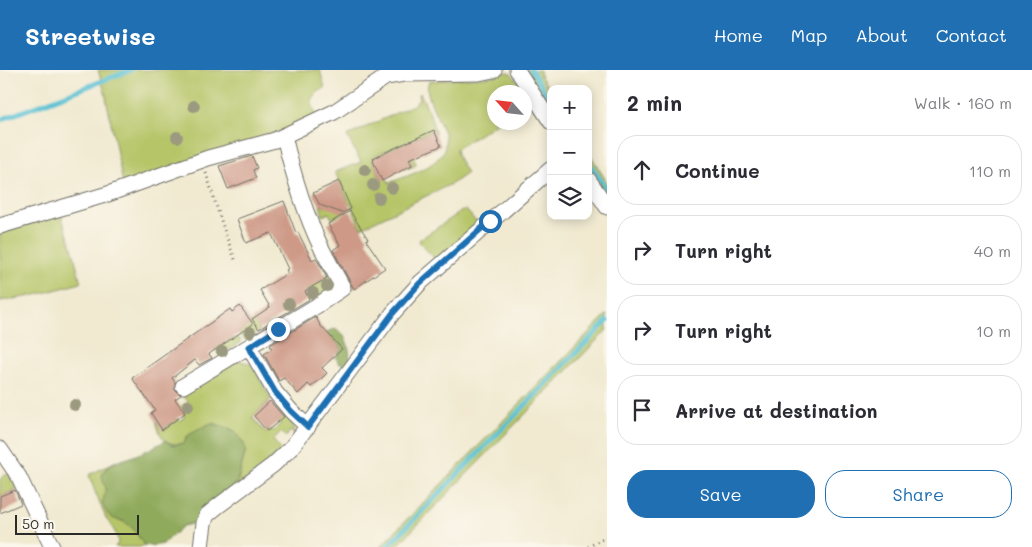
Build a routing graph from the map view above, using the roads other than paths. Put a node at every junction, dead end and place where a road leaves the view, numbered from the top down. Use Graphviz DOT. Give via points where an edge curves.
graph roads {
  1 [pos="494,70"];
  2 [pos="517,70"];
  3 [pos="547,116"];
  4 [pos="284,136"];
  5 [pos="547,172"];
  6 [pos="592,185"];
  7 [pos="607,207"];
  8 [pos="0,226"];
  9 [pos="249,347"];
  10 [pos="183,386"];
  11 [pos="308,427"];
  12 [pos="0,449"];
  13 [pos="52,547"];
  14 [pos="201,547"];
  1 -- 4 [label="street" via="479,74 386,77 334,112"];
  2 -- 3 [label="street"];
  4 -- 8 [label="street"];
  4 -- 9 [label="street" via="307,215 343,288"];
  5 -- 11 [label="street" via="420,283 393,313"];
  6 -- 7 [label="street"];
  9 -- 10 [label="street"];
  9 -- 11 [label="street" via="275,392"];
  11 -- 14 [label="street" via="273,465 207,516"];
  12 -- 13 [label="street" via="19,477"];
}
